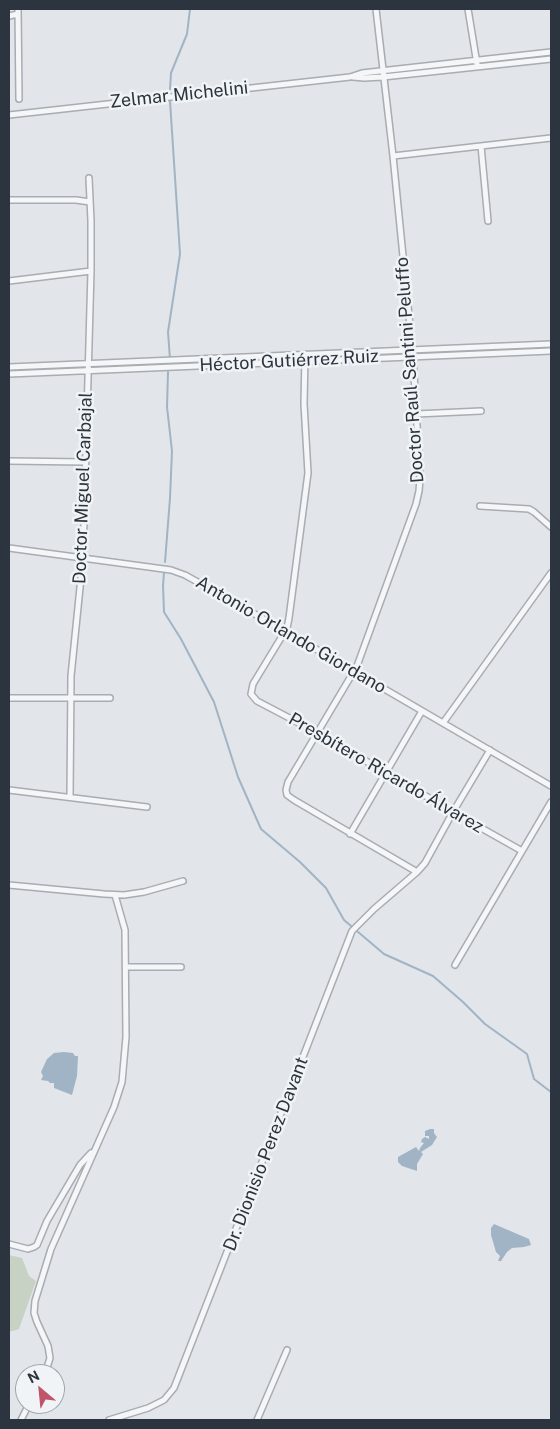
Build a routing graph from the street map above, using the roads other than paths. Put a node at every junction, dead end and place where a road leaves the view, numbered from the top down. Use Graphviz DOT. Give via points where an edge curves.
graph roads {
  1 [pos="376,9"];
  2 [pos="468,9"];
  3 [pos="18,12"];
  4 [pos="9,16"];
  5 [pos="551,52"];
  6 [pos="551,59"];
  7 [pos="476,60"];
  8 [pos="477,67"];
  9 [pos="382,74"];
  10 [pos="19,99"];
  11 [pos="9,115"];
  12 [pos="551,138"];
  13 [pos="481,146"];
  14 [pos="392,156"];
  15 [pos="89,178"];
  16 [pos="9,200"];
  17 [pos="90,202"];
  18 [pos="488,221"];
  19 [pos="91,271"];
  20 [pos="9,280"];
  21 [pos="551,344"];
  22 [pos="551,351"];
  23 [pos="306,354"];
  24 [pos="413,356"];
  25 [pos="306,361"];
  26 [pos="9,367"];
  27 [pos="87,370"];
  28 [pos="9,374"];
  29 [pos="481,411"];
  30 [pos="416,414"];
  31 [pos="9,460"];
  32 [pos="85,462"];
  33 [pos="480,506"];
  34 [pos="551,527"];
  35 [pos="9,548"];
  36 [pos="83,558"];
  37 [pos="551,573"];
  38 [pos="285,631"];
  39 [pos="354,672"];
  40 [pos="9,698"];
  41 [pos="110,698"];
  42 [pos="71,699"];
  43 [pos="422,711"];
  44 [pos="443,723"];
  45 [pos="318,733"];
  46 [pos="490,750"];
  47 [pos="386,773"];
  48 [pos="551,786"];
  49 [pos="9,790"];
  50 [pos="70,797"];
  51 [pos="551,802"];
  52 [pos="147,807"];
  53 [pos="453,812"];
  54 [pos="350,834"];
  55 [pos="522,851"];
  56 [pos="417,872"];
  57 [pos="183,881"];
  58 [pos="9,885"];
  59 [pos="115,895"];
  60 [pos="455,965"];
  61 [pos="126,966"];
  62 [pos="181,967"];
  63 [pos="95,1147"];
  64 [pos="9,1244"];
  65 [pos="287,1350"];
  66 [pos="49,1364"];
  67 [pos="109,1420"];
  68 [pos="257,1420"];
  1 -- 9 [label="street, Doctor Raúl Santini Peluffo"];
  2 -- 7 [label="street"];
  3 -- 4 [label="street"];
  3 -- 10 [label="street"];
  5 -- 7 [label="street, Zelmar Michelini"];
  6 -- 8 [label="street, Zelmar Michelini"];
  7 -- 8 [label="street"];
  7 -- 9 [label="street, Zelmar Michelini"];
  8 -- 9 [label="street, Zelmar Michelini"];
  9 -- 11 [label="street, Zelmar Michelini" via="362,73 350,77"];
  9 -- 14 [label="street, Doctor Raúl Santini Peluffo"];
  12 -- 13 [label="street"];
  13 -- 14 [label="street"];
  13 -- 18 [label="street"];
  14 -- 24 [label="street, Doctor Raúl Santini Peluffo"];
  15 -- 17 [label="street, Doctor Miguel Carbajal"];
  16 -- 17 [label="street"];
  17 -- 19 [label="street, Doctor Miguel Carbajal"];
  19 -- 20 [label="street"];
  19 -- 27 [label="street, Doctor Miguel Carbajal"];
  21 -- 23 [label="street, Héctor Gutiérrez Ruiz"];
  22 -- 24 [label="street, Héctor Gutiérrez Ruiz"];
  23 -- 25 [label="street"];
  23 -- 26 [label="street, Héctor Gutiérrez Ruiz"];
  24 -- 25 [label="street, Héctor Gutiérrez Ruiz"];
  24 -- 30 [label="street, Doctor Raúl Santini Peluffo"];
  25 -- 27 [label="street, Héctor Gutiérrez Ruiz"];
  25 -- 38 [label="street" via="304,404 308,473"];
  27 -- 28 [label="street, Héctor Gutiérrez Ruiz"];
  27 -- 32 [label="street, Doctor Miguel Carbajal"];
  29 -- 30 [label="street"];
  30 -- 39 [label="street, Doctor Raúl Santini Peluffo" via="420,480 417,498"];
  31 -- 32 [label="street"];
  32 -- 36 [label="street, Doctor Miguel Carbajal"];
  33 -- 34 [label="street" via="529,509"];
  35 -- 36 [label="street, Antonio Orlando Giordano"];
  36 -- 38 [label="street, Antonio Orlando Giordano" via="178,572"];
  36 -- 42 [label="street, Doctor Miguel Carbajal"];
  37 -- 44 [label="street"];
  38 -- 39 [label="street, Antonio Orlando Giordano"];
  38 -- 45 [label="street, Presbítero Ricardo Álvarez" via="253,684 251,694 258,701"];
  39 -- 43 [label="street, Antonio Orlando Giordano"];
  39 -- 45 [label="street, Doctor Raúl Santini Peluffo"];
  40 -- 42 [label="street"];
  41 -- 42 [label="street"];
  42 -- 50 [label="street, Doctor Miguel Carbajal"];
  43 -- 44 [label="street, Antonio Orlando Giordano"];
  43 -- 47 [label="street"];
  44 -- 46 [label="street, Antonio Orlando Giordano"];
  45 -- 47 [label="street, Presbítero Ricardo Álvarez"];
  45 -- 54 [label="street, Doctor Raúl Santini Peluffo" via="288,782 286,792"];
  46 -- 48 [label="street, Antonio Orlando Giordano"];
  46 -- 53 [label="street, Dr. Dionisio Perez Davant"];
  47 -- 53 [label="street, Presbítero Ricardo Álvarez"];
  47 -- 54 [label="street"];
  49 -- 50 [label="street"];
  50 -- 52 [label="street"];
  51 -- 55 [label="street"];
  53 -- 55 [label="street, Presbítero Ricardo Álvarez"];
  53 -- 56 [label="street, Dr. Dionisio Perez Davant"];
  54 -- 56 [label="street"];
  55 -- 60 [label="street"];
  56 -- 67 [label="street, Dr. Dionisio Perez Davant" via="352,931 174,1388 164,1400 148,1408"];
  57 -- 59 [label="street" via="144,892"];
  58 -- 59 [label="street"];
  59 -- 61 [label="street" via="125,930"];
  61 -- 62 [label="street"];
  61 -- 63 [label="street" via="122,1082"];
  63 -- 64 [label="street" via="47,1221 37,1245 28,1249"];
  63 -- 66 [label="street" via="51,1249 35,1301 34,1313 48,1346"];
  65 -- 68 [label="street"];
}
